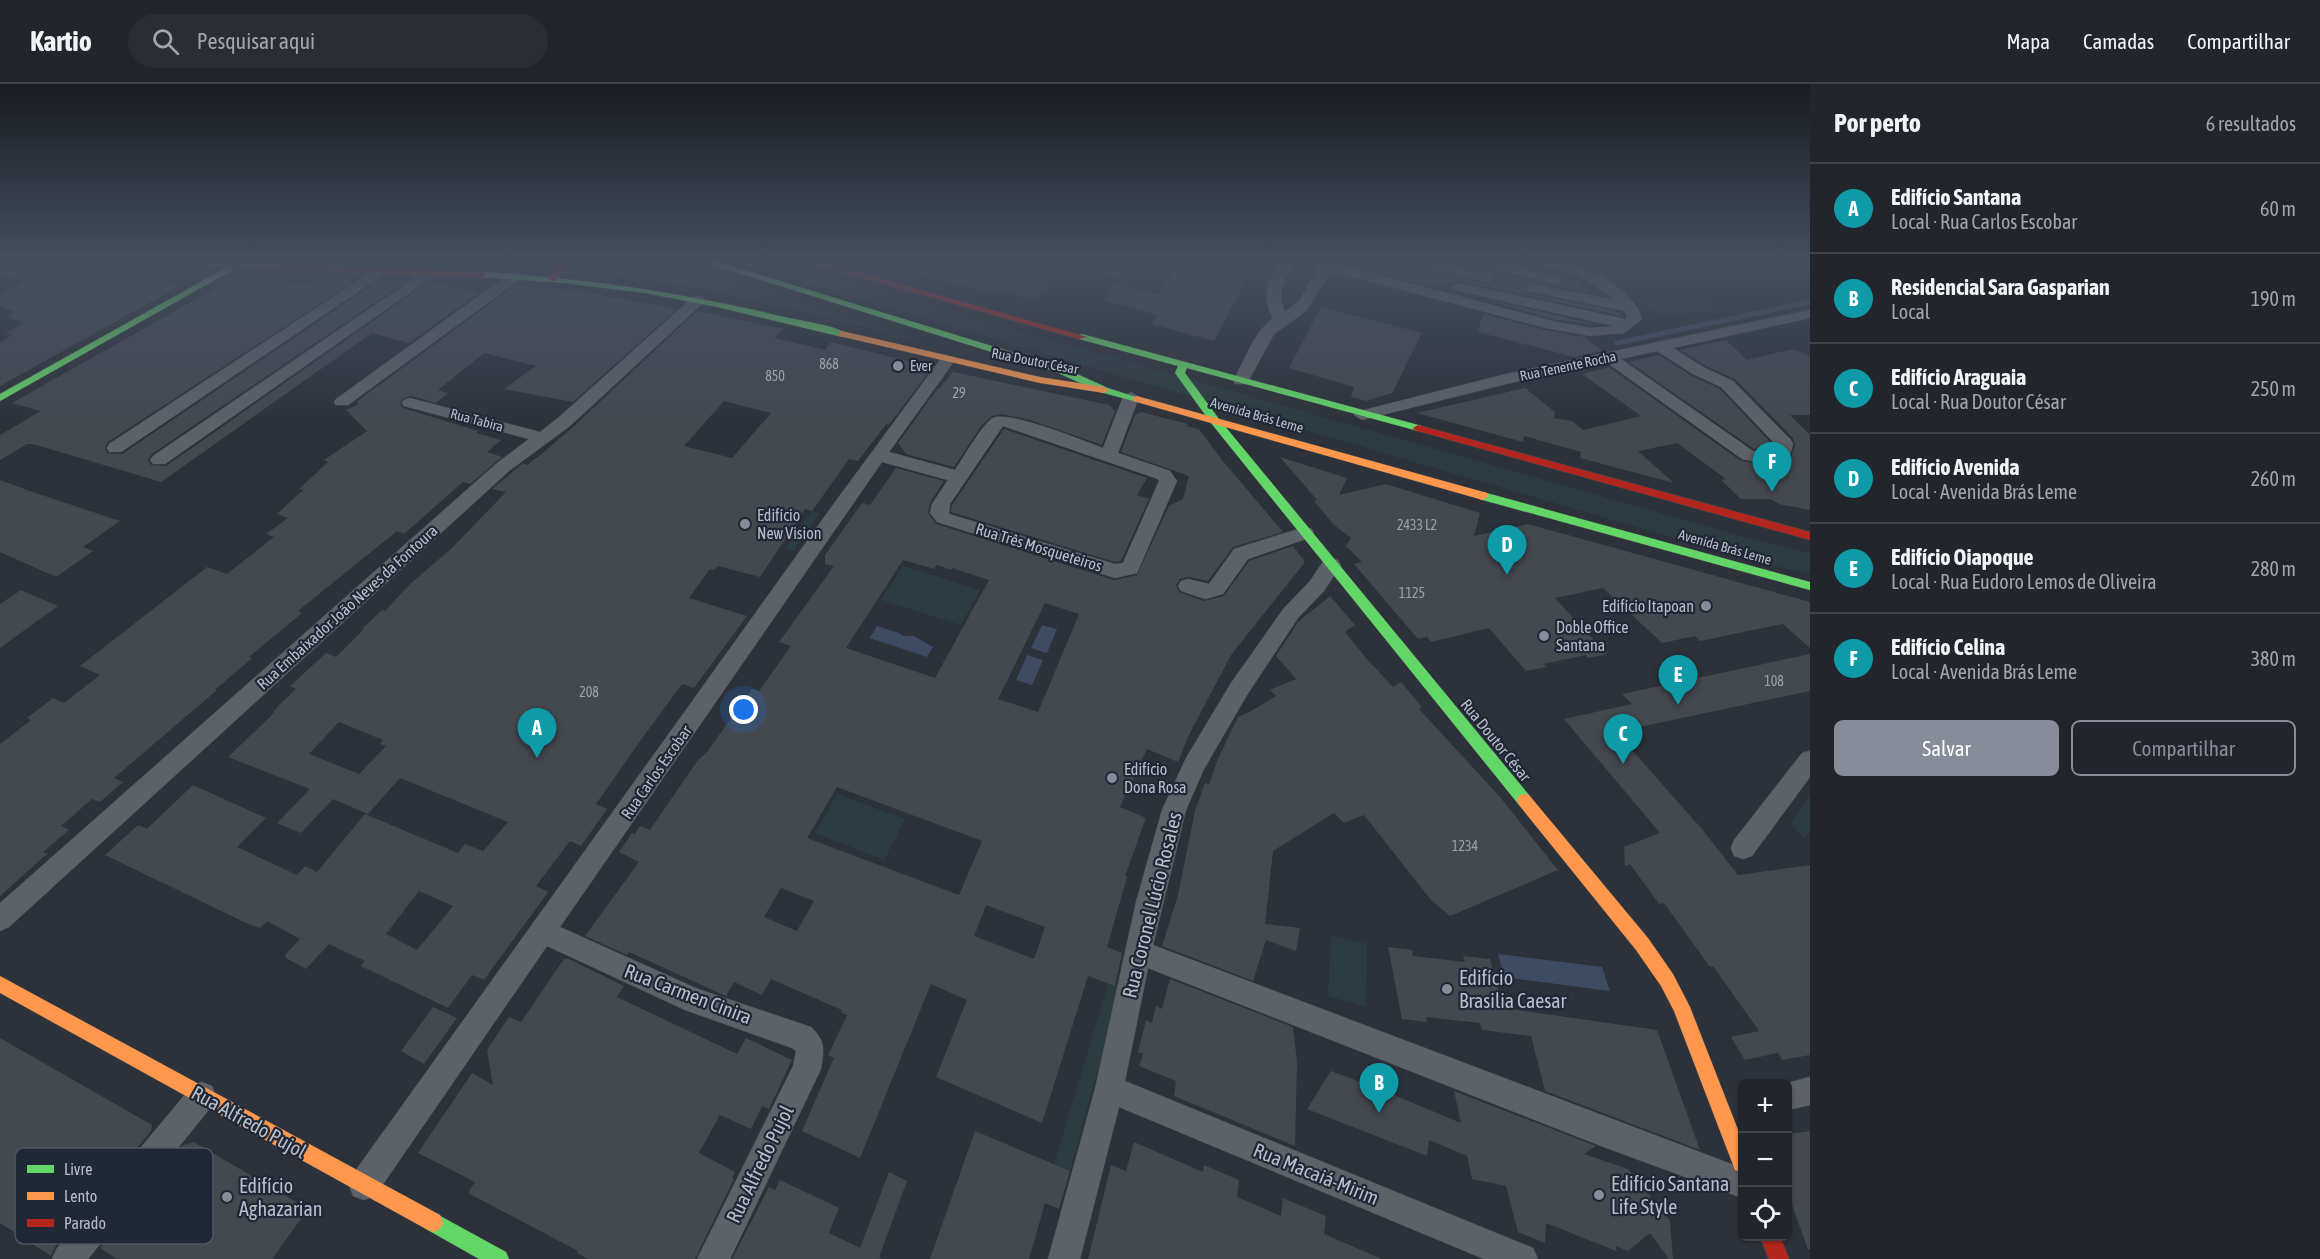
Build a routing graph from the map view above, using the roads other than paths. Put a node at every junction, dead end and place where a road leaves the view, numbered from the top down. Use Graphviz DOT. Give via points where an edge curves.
graph roads {
  1 [pos="148,315"];
  2 [pos="314,315"];
  3 [pos="368,315"];
  4 [pos="462,315"];
  5 [pos="681,315"];
  6 [pos="760,315"];
  7 [pos="880,315"];
  8 [pos="986,315"];
  9 [pos="1279,315"];
  10 [pos="1288,315"];
  11 [pos="1513,315"];
  12 [pos="1584,315"];
  13 [pos="1634,315"];
  14 [pos="1806,315"];
  15 [pos="1281,319"];
  16 [pos="1629,325"];
  17 [pos="1659,346"];
  18 [pos="1608,357"];
  19 [pos="948,360"];
  20 [pos="1178,372"];
  21 [pos="1241,381"];
  22 [pos="1153,388"];
  23 [pos="1104,390"];
  24 [pos="1130,397"];
  25 [pos="0,398"];
  26 [pos="342,402"];
  27 [pos="1316,402"];
  28 [pos="410,403"];
  29 [pos="1284,408"];
  30 [pos="1362,415"];
  31 [pos="1215,421"];
  32 [pos="1274,423"];
  33 [pos="544,438"];
  34 [pos="1282,440"];
  35 [pos="115,448"];
  36 [pos="879,455"];
  37 [pos="1108,455"];
  38 [pos="159,460"];
  39 [pos="958,477"];
  40 [pos="1305,533"];
  41 [pos="1810,536"];
  42 [pos="1331,565"];
  43 [pos="1188,586"];
  44 [pos="1317,586"];
  45 [pos="1810,586"];
  46 [pos="1356,595"];
  47 [pos="1810,760"];
  48 [pos="1743,848"];
  49 [pos="0,919"];
  50 [pos="543,932"];
  51 [pos="1140,953"];
  52 [pos="0,984"];
  53 [pos="807,1069"];
  54 [pos="1109,1089"];
  55 [pos="1810,1091"];
  56 [pos="1792,1095"];
  57 [pos="202,1096"];
  58 [pos="1732,1106"];
  59 [pos="1738,1137"];
  60 [pos="159,1148"];
  61 [pos="1738,1181"];
  62 [pos="364,1185"];
  63 [pos="1772,1241"];
  64 [pos="80,1244"];
  65 [pos="68,1259"];
  66 [pos="499,1259"];
  67 [pos="713,1259"];
  68 [pos="1064,1259"];
  69 [pos="1522,1259"];
  70 [pos="1779,1259"];
  1 -- 25 [label="main road"];
  2 -- 35 [label="street"];
  3 -- 38 [label="street"];
  4 -- 26 [label="street"];
  5 -- 33 [label="street, Rua Embaixador João Neves da Fontoura"];
  6 -- 19 [label="main road, Rua Doutor César"];
  7 -- 23 [label="main road, Avenida Brás Leme" via="1060,370"];
  8 -- 20 [label="main road, Avenida Brás Leme"];
  9 -- 15 [label="street"];
  10 -- 15 [label="street"];
  11 -- 16 [label="street" via="1590,332 1619,330"];
  12 -- 16 [label="street"];
  13 -- 16 [label="street"];
  14 -- 17 [label="street, Rua Tenente Rocha"];
  15 -- 21 [label="street" via="1269,331"];
  17 -- 18 [label="street, Rua Tenente Rocha"];
  17 -- 18 [label="street" via="1733,388 1785,444 1784,451 1761,458 1744,453"];
  18 -- 30 [label="street, Rua Tenente Rocha"];
  19 -- 23 [label="main road, Rua Doutor César"];
  19 -- 36 [label="street, Rua Carlos Escobar"];
  20 -- 21 [label="main road, Avenida Brás Leme"];
  20 -- 31 [label="main road, Rua Doutor César"];
  21 -- 27 [label="main road, Avenida Brás Leme"];
  22 -- 24 [label="main road"];
  23 -- 24 [label="main road, Avenida Brás Leme"];
  24 -- 31 [label="main road, Avenida Brás Leme"];
  24 -- 37 [label="street"];
  27 -- 29 [label="main road"];
  27 -- 30 [label="main road, Avenida Brás Leme"];
  28 -- 33 [label="street, Rua Tabira"];
  30 -- 41 [label="main road, Avenida Brás Leme"];
  31 -- 34 [label="main road, Avenida Brás Leme"];
  31 -- 40 [label="main road, Rua Doutor César"];
  32 -- 34 [label="main road"];
  33 -- 49 [label="street, Rua Embaixador João Neves da Fontoura" via="498,472"];
  34 -- 45 [label="main road, Avenida Brás Leme"];
  36 -- 39 [label="street"];
  36 -- 50 [label="street, Rua Carlos Escobar"];
  37 -- 39 [label="street, Rua Três Mosqueteiros" via="999,421"];
  37 -- 39 [label="street, Rua Três Mosqueteiros" via="1160,473 1168,481 1134,564 1115,571 943,518 940,504"];
  40 -- 42 [label="main road, Rua Doutor César"];
  40 -- 43 [label="street" via="1241,554 1216,589 1205,591"];
  42 -- 44 [label="street, Rua Coronel Lúcio Rosales"];
  42 -- 46 [label="main road, Rua Doutor César"];
  44 -- 46 [label="street"];
  44 -- 51 [label="street, Rua Coronel Lúcio Rosales" via="1292,613 1259,661 1194,765 1174,810 1149,902"];
  46 -- 58 [label="main road, Rua Doutor César" via="1642,944 1667,980"];
  47 -- 48 [label="street"];
  50 -- 53 [label="street, Rua Carmen Cinira" via="695,1001 801,1037 811,1046"];
  50 -- 62 [label="street, Rua Carlos Escobar"];
  51 -- 54 [label="street, Rua Coronel Lúcio Rosales"];
  51 -- 61 [label="street"];
  52 -- 57 [label="main road, Rua Alfredo Pujol"];
  53 -- 67 [label="street, Rua Alfredo Pujol"];
  54 -- 68 [label="street, Rua Coronel Lúcio Rosales"];
  54 -- 69 [label="street, Rua Macaiá-Mirim"];
  55 -- 56 [label="street"];
  57 -- 60 [label="street"];
  57 -- 62 [label="main road, Rua Alfredo Pujol"];
  58 -- 59 [label="main road, Rua Doutor César"];
  62 -- 66 [label="main road, Rua Alfredo Pujol"];
  63 -- 70 [label="main road"];
  64 -- 65 [label="street"];
}
